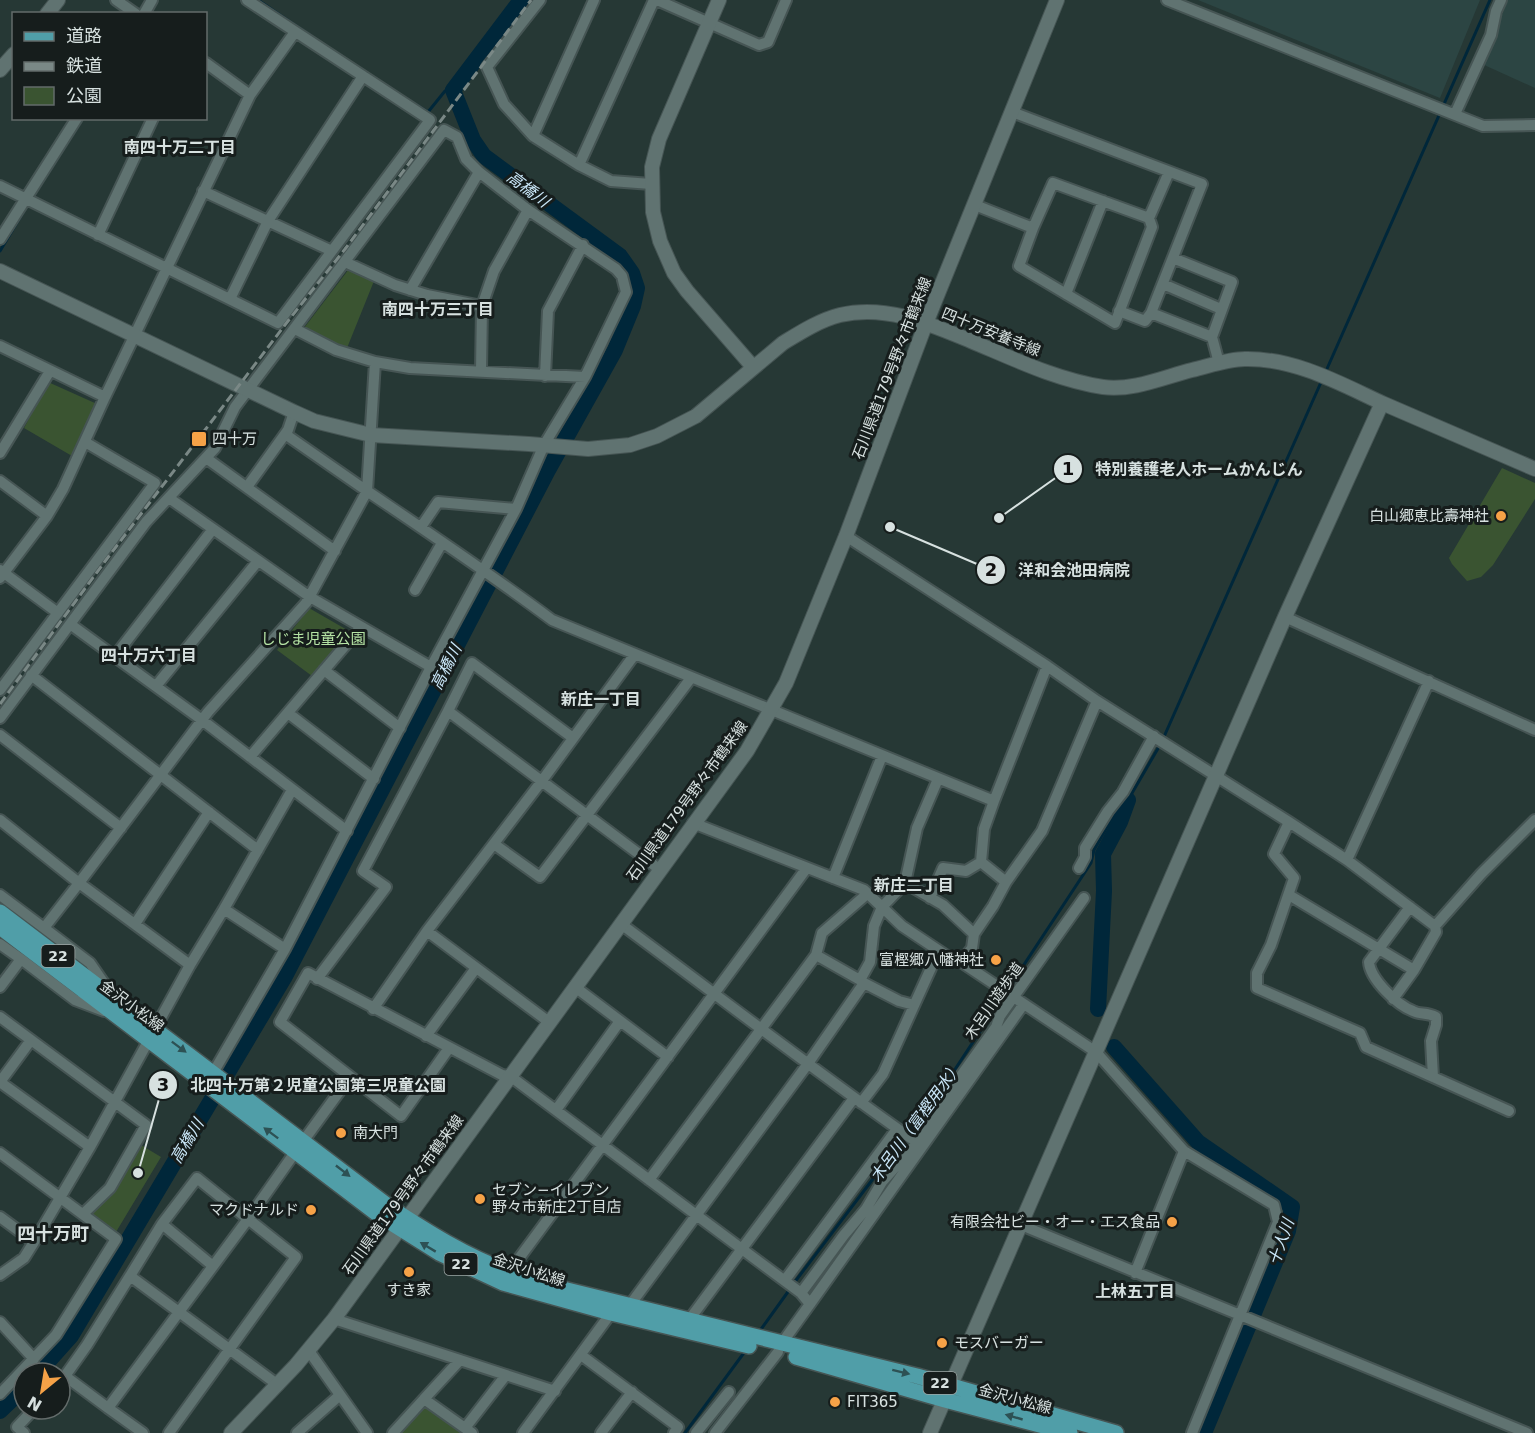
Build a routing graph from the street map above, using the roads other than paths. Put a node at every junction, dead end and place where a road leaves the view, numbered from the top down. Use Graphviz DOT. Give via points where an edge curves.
graph roads {
  1 [pos="58,0"];
  2 [pos="117,0"];
  3 [pos="247,0"];
  4 [pos="540,0"];
  5 [pos="594,0"];
  6 [pos="655,0"];
  7 [pos="720,0"];
  8 [pos="786,0"];
  9 [pos="1057,0"];
  10 [pos="1167,0"];
  11 [pos="1501,0"];
  12 [pos="49,12"];
  13 [pos="133,12"];
  14 [pos="709,23"];
  15 [pos="295,32"];
  16 [pos="12,56"];
  17 [pos="207,64"];
  18 [pos="0,70"];
  19 [pos="363,76"];
  20 [pos="250,95"];
  21 [pos="1012,112"];
  22 [pos="1452,113"];
  23 [pos="76,120"];
  24 [pos="152,120"];
  25 [pos="1535,125"];
  26 [pos="533,136"];
  27 [pos="579,165"];
  28 [pos="479,172"];
  29 [pos="1169,172"];
  30 [pos="651,184"];
  31 [pos="0,186"];
  32 [pos="204,191"];
  33 [pos="30,201"];
  34 [pos="1103,201"];
  35 [pos="975,206"];
  36 [pos="528,210"];
  37 [pos="1149,218"];
  38 [pos="267,221"];
  39 [pos="1033,228"];
  40 [pos="98,235"];
  41 [pos="0,239"];
  42 [pos="583,245"];
  43 [pos="332,251"];
  44 [pos="1173,258"];
  45 [pos="345,262"];
  46 [pos="166,269"];
  47 [pos="0,271"];
  48 [pos="1163,284"];
  49 [pos="410,290"];
  50 [pos="1066,294"];
  51 [pos="230,298"];
  52 [pos="482,306"];
  53 [pos="1221,309"];
  54 [pos="1119,311"];
  55 [pos="1151,313"];
  56 [pos="926,323"];
  57 [pos="295,329"];
  58 [pos="135,335"];
  59 [pos="1212,337"];
  60 [pos="0,346"];
  61 [pos="375,362"];
  62 [pos="1219,363"];
  63 [pos="753,367"];
  64 [pos="50,370"];
  65 [pos="481,371"];
  66 [pos="545,376"];
  67 [pos="585,377"];
  68 [pos="248,390"];
  69 [pos="105,397"];
  70 [pos="1382,403"];
  71 [pos="294,412"];
  72 [pos="285,434"];
  73 [pos="371,435"];
  74 [pos="85,442"];
  75 [pos="549,445"];
  76 [pos="0,453"];
  77 [pos="206,458"];
  78 [pos="1535,469"];
  79 [pos="0,481"];
  80 [pos="247,487"];
  81 [pos="367,491"];
  82 [pos="169,498"];
  83 [pos="516,509"];
  84 [pos="47,516"];
  85 [pos="421,527"];
  86 [pos="213,528"];
  87 [pos="846,536"];
  88 [pos="442,543"];
  89 [pos="335,551"];
  90 [pos="258,561"];
  91 [pos="484,572"];
  92 [pos="1,573"];
  93 [pos="415,590"];
  94 [pos="310,597"];
  95 [pos="58,613"];
  96 [pos="1285,617"];
  97 [pos="70,624"];
  98 [pos="361,627"];
  99 [pos="634,654"];
  100 [pos="115,657"];
  101 [pos="1047,666"];
  102 [pos="431,667"];
  103 [pos="324,670"];
  104 [pos="32,675"];
  105 [pos="691,678"];
  106 [pos="1429,681"];
  107 [pos="156,686"];
  108 [pos="0,690"];
  109 [pos="1097,701"];
  110 [pos="771,710"];
  111 [pos="448,711"];
  112 [pos="288,713"];
  113 [pos="0,718"];
  114 [pos="202,720"];
  115 [pos="400,728"];
  116 [pos="1535,730"];
  117 [pos="0,735"];
  118 [pos="573,738"];
  119 [pos="1160,740"];
  120 [pos="882,756"];
  121 [pos="250,757"];
  122 [pos="161,774"];
  123 [pos="1216,775"];
  124 [pos="374,779"];
  125 [pos="938,779"];
  126 [pos="541,782"];
  127 [pos="292,790"];
  128 [pos="994,801"];
  129 [pos="208,812"];
  130 [pos="586,816"];
  131 [pos="0,820"];
  132 [pos="1535,821"];
  133 [pos="1289,822"];
  134 [pos="693,823"];
  135 [pos="121,828"];
  136 [pos="347,831"];
  137 [pos="494,844"];
  138 [pos="258,850"];
  139 [pos="1347,860"];
  140 [pos="981,862"];
  141 [pos="1079,868"];
  142 [pos="659,869"];
  143 [pos="806,869"];
  144 [pos="833,878"];
  145 [pos="1006,882"];
  146 [pos="79,883"];
  147 [pos="905,883"];
  148 [pos="0,894"];
  149 [pos="867,894"];
  150 [pos="1289,895"];
  151 [pos="930,897"];
  152 [pos="1084,898"];
  153 [pos="1410,907"];
  154 [pos="882,908"];
  155 [pos="224,909"];
  156 [pos="0,912"];
  157 [pos="135,924"];
  158 [pos="621,924"];
  159 [pos="1435,926"];
  160 [pos="0,927"];
  161 [pos="44,928"];
  162 [pos="427,932"];
  163 [pos="974,933"];
  164 [pos="0,944"];
  165 [pos="1378,948"];
  166 [pos="285,949"];
  167 [pos="937,950"];
  168 [pos="816,955"];
  169 [pos="21,959"];
  170 [pos="961,962"];
  171 [pos="190,965"];
  172 [pos="476,968"];
  173 [pos="1414,970"];
  174 [pos="317,979"];
  175 [pos="862,982"];
  176 [pos="0,987"];
  177 [pos="574,987"];
  178 [pos="715,993"];
  179 [pos="1012,996"];
  180 [pos="1393,999"];
  181 [pos="914,1005"];
  182 [pos="1023,1005"];
  183 [pos="114,1007"];
  184 [pos="373,1009"];
  185 [pos="0,1017"];
  186 [pos="620,1021"];
  187 [pos="549,1022"];
  188 [pos="761,1029"];
  189 [pos="152,1035"];
  190 [pos="426,1036"];
  191 [pos="31,1040"];
  192 [pos="449,1048"];
  193 [pos="1096,1053"];
  194 [pos="668,1057"];
  195 [pos="807,1065"];
  196 [pos="510,1076"];
  197 [pos="212,1077"];
  198 [pos="350,1077"];
  199 [pos="1433,1077"];
  200 [pos="858,1100"];
  201 [pos="114,1102"];
  202 [pos="556,1110"];
  203 [pos="1509,1111"];
  204 [pos="910,1138"];
  205 [pos="602,1144"];
  206 [pos="300,1146"];
  207 [pos="90,1147"];
  208 [pos="1185,1151"];
  209 [pos="0,1153"];
  210 [pos="649,1180"];
  211 [pos="61,1198"];
  212 [pos="83,1214"];
  213 [pos="696,1215"];
  214 [pos="0,1217"];
  215 [pos="248,1219"];
  216 [pos="403,1223"];
  217 [pos="162,1224"];
  218 [pos="1021,1225"];
  219 [pos="34,1242"];
  220 [pos="741,1248"];
  221 [pos="213,1266"];
  222 [pos="509,1272"];
  223 [pos="1134,1273"];
  224 [pos="0,1275"];
  225 [pos="130,1276"];
  226 [pos="794,1287"];
  227 [pos="810,1304"];
  228 [pos="630,1305"];
  229 [pos="179,1312"];
  230 [pos="612,1313"];
  231 [pos="1248,1317"];
  232 [pos="334,1319"];
  233 [pos="689,1320"];
  234 [pos="0,1322"];
  235 [pos="753,1341"];
  236 [pos="229,1348"];
  237 [pos="780,1348"];
  238 [pos="309,1351"];
  239 [pos="581,1355"];
  240 [pos="34,1359"];
  241 [pos="460,1360"];
  242 [pos="72,1366"];
  243 [pos="506,1375"];
  244 [pos="72,1384"];
  245 [pos="278,1385"];
  246 [pos="555,1391"];
  247 [pos="632,1392"];
  248 [pos="729,1392"];
  249 [pos="947,1393"];
  250 [pos="0,1394"];
  251 [pos="340,1395"];
  252 [pos="424,1399"];
  253 [pos="108,1408"];
  254 [pos="469,1430"];
  255 [pos="143,1433"];
  256 [pos="169,1433"];
  257 [pos="231,1433"];
  258 [pos="297,1433"];
  259 [pos="367,1433"];
  260 [pos="393,1433"];
  261 [pos="523,1433"];
  262 [pos="601,1433"];
  263 [pos="674,1433"];
  264 [pos="696,1433"];
  265 [pos="715,1433"];
  266 [pos="930,1433"];
  267 [pos="1070,1433"];
  268 [pos="1116,1433"];
  269 [pos="1192,1433"];
  270 [pos="1527,1433"];
  1 -- 12 [label="street"];
  2 -- 13 [label="street"];
  3 -- 15 [label="street"];
  4 -- 26 [label="street" via="487,67 504,104"];
  5 -- 26 [label="street"];
  6 -- 14 [label="street"];
  6 -- 27 [label="street"];
  7 -- 14 [label="street"];
  8 -- 14 [label="street" via="768,42 759,45"];
  9 -- 21 [label="street, 石川県道179号野々市鶴来線"];
  10 -- 22 [label="street"];
  11 -- 22 [label="street" via="1491,35"];
  14 -- 30 [label="street" via="664,125"];
  15 -- 19 [label="street"];
  15 -- 20 [label="street"];
  16 -- 18 [label="street"];
  17 -- 20 [label="street"];
  19 -- 38 [label="street"];
  19 -- 43 [label="street" via="430,120"];
  20 -- 32 [label="street"];
  21 -- 29 [label="street"];
  21 -- 35 [label="street, 石川県道179号野々市鶴来線"];
  22 -- 25 [label="street" via="1483,126"];
  23 -- 33 [label="street"];
  24 -- 40 [label="street"];
  26 -- 27 [label="street"];
  27 -- 30 [label="street" via="611,181"];
  28 -- 36 [label="street"];
  28 -- 45 [label="street" via="466,159 457,137 444,130"];
  28 -- 49 [label="street"];
  29 -- 37 [label="street"];
  29 -- 44 [label="street" via="1202,184"];
  30 -- 63 [label="street" via="656,226 674,273"];
  31 -- 33 [label="street"];
  32 -- 38 [label="street"];
  32 -- 46 [label="street"];
  33 -- 40 [label="street"];
  33 -- 41 [label="street"];
  34 -- 37 [label="street"];
  34 -- 39 [label="street" via="1053,183"];
  34 -- 50 [label="street"];
  35 -- 39 [label="street"];
  35 -- 56 [label="street, 石川県道179号野々市鶴来線"];
  36 -- 42 [label="street"];
  36 -- 52 [label="street" via="494,271"];
  37 -- 54 [label="street" via="1152,228"];
  38 -- 43 [label="street"];
  38 -- 51 [label="street"];
  39 -- 50 [label="street" via="1019,266"];
  40 -- 46 [label="street"];
  42 -- 66 [label="street" via="548,311"];
  42 -- 67 [label="street" via="616,269 626,292"];
  43 -- 51 [label="street" via="278,323"];
  44 -- 48 [label="street"];
  44 -- 53 [label="street" via="1232,282"];
  45 -- 49 [label="street"];
  45 -- 57 [label="street"];
  46 -- 51 [label="street"];
  46 -- 58 [label="street"];
  47 -- 58 [label="street, 四十万安養寺線"];
  48 -- 53 [label="street"];
  48 -- 55 [label="street"];
  49 -- 52 [label="street"];
  50 -- 54 [label="street" via="1115,322"];
  52 -- 65 [label="street"];
  53 -- 59 [label="street"];
  54 -- 55 [label="street" via="1145,321"];
  55 -- 59 [label="street"];
  56 -- 62 [label="street, 四十万安養寺線" via="1042,370 1106,387 1134,386"];
  56 -- 63 [label="street, 四十万安養寺線" via="868,312 840,315 798,334"];
  56 -- 87 [label="street, 石川県道179号野々市鶴来線"];
  57 -- 61 [label="street" via="336,350"];
  57 -- 68 [label="street"];
  58 -- 68 [label="street, 四十万安養寺線"];
  58 -- 69 [label="street"];
  59 -- 62 [label="street"];
  60 -- 64 [label="street"];
  61 -- 65 [label="street" via="410,368"];
  61 -- 73 [label="street"];
  62 -- 70 [label="street, 四十万安養寺線" via="1274,360 1331,379"];
  63 -- 75 [label="street, 四十万安養寺線" via="696,416 675,428 630,445"];
  64 -- 69 [label="street"];
  64 -- 76 [label="street"];
  65 -- 66 [label="street"];
  66 -- 67 [label="street"];
  67 -- 75 [label="street"];
  68 -- 71 [label="street, 四十万安養寺線"];
  68 -- 77 [label="street"];
  69 -- 74 [label="street"];
  70 -- 78 [label="street, 四十万安養寺線"];
  70 -- 96 [label="street"];
  71 -- 72 [label="street"];
  71 -- 73 [label="street, 四十万安養寺線"];
  72 -- 80 [label="street"];
  72 -- 81 [label="street"];
  73 -- 75 [label="street, 四十万安養寺線"];
  73 -- 81 [label="street"];
  74 -- 84 [label="street"];
  74 -- 95 [label="street" via="155,483"];
  75 -- 83 [label="street"];
  77 -- 80 [label="street"];
  77 -- 82 [label="street"];
  79 -- 84 [label="street"];
  80 -- 89 [label="street"];
  81 -- 85 [label="street"];
  81 -- 89 [label="street"];
  82 -- 86 [label="street"];
  82 -- 97 [label="street" via="146,522"];
  83 -- 85 [label="street" via="438,502"];
  83 -- 91 [label="street"];
  84 -- 92 [label="street"];
  85 -- 88 [label="street"];
  86 -- 90 [label="street"];
  86 -- 100 [label="street"];
  87 -- 101 [label="street"];
  87 -- 110 [label="street, 石川県道179号野々市鶴来線" via="786,683"];
  88 -- 91 [label="street"];
  88 -- 93 [label="street"];
  89 -- 94 [label="street"];
  90 -- 94 [label="street"];
  90 -- 107 [label="street"];
  91 -- 99 [label="street" via="552,620"];
  91 -- 102 [label="street"];
  92 -- 95 [label="street"];
  94 -- 98 [label="street"];
  94 -- 114 [label="street"];
  95 -- 108 [label="street"];
  96 -- 106 [label="street"];
  96 -- 123 [label="street"];
  97 -- 100 [label="street"];
  97 -- 104 [label="street"];
  98 -- 102 [label="street"];
  98 -- 103 [label="street"];
  99 -- 105 [label="street"];
  99 -- 118 [label="street"];
  100 -- 107 [label="street"];
  101 -- 109 [label="street"];
  101 -- 128 [label="street"];
  102 -- 115 [label="street"];
  103 -- 112 [label="street"];
  103 -- 115 [label="street"];
  104 -- 113 [label="street"];
  104 -- 122 [label="street"];
  105 -- 110 [label="street"];
  105 -- 130 [label="street"];
  106 -- 116 [label="street"];
  106 -- 139 [label="street"];
  107 -- 114 [label="street"];
  109 -- 119 [label="street"];
  109 -- 145 [label="street" via="1042,831"];
  110 -- 120 [label="street"];
  110 -- 134 [label="street, 石川県道179号野々市鶴来線" via="747,751"];
  111 -- 118 [label="street" via="472,663"];
  111 -- 126 [label="street"];
  111 -- 174 [label="street" via="363,871 386,887"];
  112 -- 121 [label="street"];
  112 -- 124 [label="street"];
  114 -- 121 [label="street"];
  114 -- 122 [label="street"];
  115 -- 124 [label="street"];
  117 -- 135 [label="street"];
  118 -- 126 [label="street"];
  119 -- 123 [label="street"];
  119 -- 141 [label="street" via="1108,811 1085,848"];
  120 -- 125 [label="street"];
  120 -- 144 [label="street"];
  121 -- 127 [label="street"];
  122 -- 129 [label="street"];
  122 -- 135 [label="street"];
  123 -- 133 [label="street"];
  123 -- 193 [label="street"];
  124 -- 136 [label="street"];
  125 -- 128 [label="street"];
  125 -- 147 [label="street" via="917,828"];
  126 -- 130 [label="street"];
  126 -- 137 [label="street"];
  127 -- 136 [label="street"];
  127 -- 138 [label="street"];
  128 -- 140 [label="street" via="984,829"];
  129 -- 138 [label="street"];
  129 -- 157 [label="street"];
  130 -- 137 [label="street" via="540,877"];
  130 -- 142 [label="street"];
  131 -- 146 [label="street"];
  132 -- 159 [label="street"];
  133 -- 139 [label="street"];
  133 -- 150 [label="street" via="1274,854 1294,878"];
  134 -- 142 [label="street, 石川県道179号野々市鶴来線"];
  134 -- 143 [label="street"];
  135 -- 146 [label="street"];
  136 -- 166 [label="street"];
  137 -- 162 [label="street"];
  138 -- 155 [label="street"];
  139 -- 153 [label="street"];
  140 -- 145 [label="street"];
  140 -- 151 [label="street" via="966,871 943,868"];
  142 -- 158 [label="street, 石川県道179号野々市鶴来線"];
  143 -- 144 [label="street"];
  143 -- 178 [label="street"];
  144 -- 149 [label="street"];
  145 -- 163 [label="street"];
  146 -- 157 [label="street"];
  146 -- 161 [label="street"];
  147 -- 151 [label="street"];
  147 -- 154 [label="street"];
  148 -- 161 [label="street"];
  149 -- 154 [label="street"];
  149 -- 168 [label="street" via="822,933"];
  150 -- 165 [label="street"];
  150 -- 199 [label="street" via="1257,973 1257,988 1360,1033 1366,1047"];
  151 -- 163 [label="street"];
  152 -- 179 [label="street, 木呂川遊歩道"];
  153 -- 159 [label="street"];
  153 -- 165 [label="street"];
  154 -- 167 [label="street"];
  154 -- 175 [label="street" via="874,926 870,962"];
  155 -- 166 [label="street"];
  155 -- 171 [label="street"];
  156 -- 183 [label="main road, 金沢小松線 / 22"];
  157 -- 171 [label="street"];
  158 -- 177 [label="street, 石川県道179号野々市鶴来線"];
  158 -- 178 [label="street"];
  159 -- 173 [label="street" via="1436,932"];
  160 -- 183 [label="main road, 金沢小松線 / 22"];
  161 -- 183 [label="street" via="90,963 100,975"];
  162 -- 172 [label="street"];
  162 -- 184 [label="street"];
  163 -- 170 [label="street" via="972,948"];
  164 -- 169 [label="street"];
  165 -- 173 [label="street"];
  165 -- 180 [label="street" via="1369,969"];
  166 -- 197 [label="street"];
  167 -- 170 [label="street"];
  167 -- 181 [label="street"];
  168 -- 175 [label="street"];
  168 -- 188 [label="street"];
  169 -- 176 [label="street"];
  169 -- 183 [label="street" via="75,1000"];
  170 -- 179 [label="street"];
  171 -- 189 [label="street"];
  172 -- 187 [label="street"];
  172 -- 190 [label="street"];
  173 -- 180 [label="street"];
  174 -- 184 [label="street"];
  174 -- 198 [label="street" via="308,973 280,1022"];
  175 -- 181 [label="street"];
  175 -- 195 [label="street"];
  177 -- 186 [label="street"];
  177 -- 187 [label="street, 石川県道179号野々市鶴来線"];
  178 -- 188 [label="street"];
  178 -- 194 [label="street"];
  179 -- 182 [label="street"];
  179 -- 204 [label="street, 木呂川遊歩道" via="996,1028 940,1105"];
  180 -- 199 [label="street" via="1415,1013 1427,1012 1436,1017 1431,1041"];
  181 -- 200 [label="street" via="883,1074"];
  182 -- 193 [label="street"];
  182 -- 204 [label="street"];
  183 -- 189 [label="main road, 金沢小松線 / 22"];
  184 -- 190 [label="street"];
  185 -- 191 [label="street"];
  186 -- 194 [label="street"];
  186 -- 202 [label="street"];
  187 -- 196 [label="street, 石川県道179号野々市鶴来線"];
  188 -- 195 [label="street"];
  188 -- 210 [label="street"];
  189 -- 197 [label="main road, 金沢小松線 / 22"];
  189 -- 201 [label="street"];
  190 -- 192 [label="street"];
  191 -- 201 [label="street"];
  191 -- 207 [label="street" via="0,1082"];
  192 -- 196 [label="street"];
  192 -- 198 [label="street" via="401,1116"];
  193 -- 208 [label="street"];
  193 -- 218 [label="street"];
  194 -- 205 [label="street"];
  195 -- 200 [label="street"];
  195 -- 213 [label="street"];
  196 -- 202 [label="street"];
  196 -- 216 [label="street, 石川県道179号野々市鶴来線"];
  197 -- 206 [label="main road, 金沢小松線 / 22"];
  198 -- 206 [label="street"];
  199 -- 203 [label="street"];
  200 -- 204 [label="street"];
  200 -- 220 [label="street"];
  201 -- 207 [label="street"];
  201 -- 212 [label="street" via="146,1125 110,1188"];
  202 -- 205 [label="street"];
  204 -- 226 [label="street"];
  204 -- 226 [label="street, 木呂川遊歩道" via="866,1209"];
  204 -- 227 [label="street"];
  205 -- 210 [label="street"];
  205 -- 222 [label="street"];
  206 -- 215 [label="street"];
  206 -- 216 [label="main road, 金沢小松線 / 22"];
  207 -- 211 [label="street"];
  208 -- 223 [label="street"];
  208 -- 231 [label="street" via="1274,1205 1278,1222"];
  209 -- 211 [label="street"];
  210 -- 213 [label="street"];
  211 -- 212 [label="street"];
  211 -- 219 [label="street"];
  212 -- 240 [label="street" via="116,1239 56,1335"];
  213 -- 220 [label="street"];
  213 -- 228 [label="street"];
  214 -- 219 [label="street"];
  215 -- 217 [label="street" via="197,1178"];
  215 -- 221 [label="street"];
  215 -- 236 [label="street" via="296,1257"];
  216 -- 222 [label="main road, 金沢小松線 / 22"];
  230 -- 216 [label="main road, 金沢小松線 / 22, one-way" via="503,1283 439,1253"];
  216 -- 232 [label="street, 石川県道179号野々市鶴来線"];
  217 -- 221 [label="street"];
  217 -- 225 [label="street"];
  218 -- 223 [label="street"];
  218 -- 249 [label="street"];
  219 -- 224 [label="street" via="24,1258"];
  220 -- 226 [label="street"];
  220 -- 233 [label="street"];
  221 -- 229 [label="street"];
  222 -- 228 [label="main road, 金沢小松線 / 22"];
  223 -- 231 [label="street"];
  225 -- 229 [label="street"];
  225 -- 242 [label="street"];
  226 -- 227 [label="street"];
  227 -- 237 [label="street"];
  228 -- 233 [label="main road, 金沢小松線 / 22"];
  229 -- 236 [label="street"];
  229 -- 253 [label="street"];
  230 -- 235 [label="main road, 金沢小松線 / 22"];
  230 -- 239 [label="street"];
  231 -- 269 [label="street"];
  231 -- 270 [label="street"];
  232 -- 238 [label="street, 石川県道179号野々市鶴来線"];
  232 -- 241 [label="street"];
  233 -- 235 [label="main road, 金沢小松線 / 22"];
  234 -- 240 [label="street"];
  235 -- 237 [label="main road, 金沢小松線 / 22"];
  236 -- 245 [label="street"];
  236 -- 256 [label="street"];
  237 -- 249 [label="main road, 金沢小松線 / 22"];
  237 -- 265 [label="street"];
  238 -- 245 [label="street, 石川県道179号野々市鶴来線"];
  238 -- 251 [label="street"];
  239 -- 246 [label="street"];
  239 -- 247 [label="street"];
  240 -- 250 [label="street"];
  241 -- 243 [label="street"];
  241 -- 252 [label="street"];
  243 -- 246 [label="street"];
  243 -- 254 [label="street"];
  244 -- 253 [label="street"];
  245 -- 257 [label="street, 石川県道179号野々市鶴来線"];
  246 -- 261 [label="street"];
  247 -- 262 [label="street"];
  247 -- 263 [label="street" via="678,1427"];
  248 -- 264 [label="street"];
  249 -- 266 [label="street"];
  267 -- 249 [label="main road, 金沢小松線 / 22, one-way"];
  249 -- 268 [label="main road, 金沢小松線 / 22"];
  251 -- 258 [label="street"];
  251 -- 259 [label="street"];
  252 -- 254 [label="street"];
  252 -- 260 [label="street"];
  253 -- 255 [label="street"];
}
